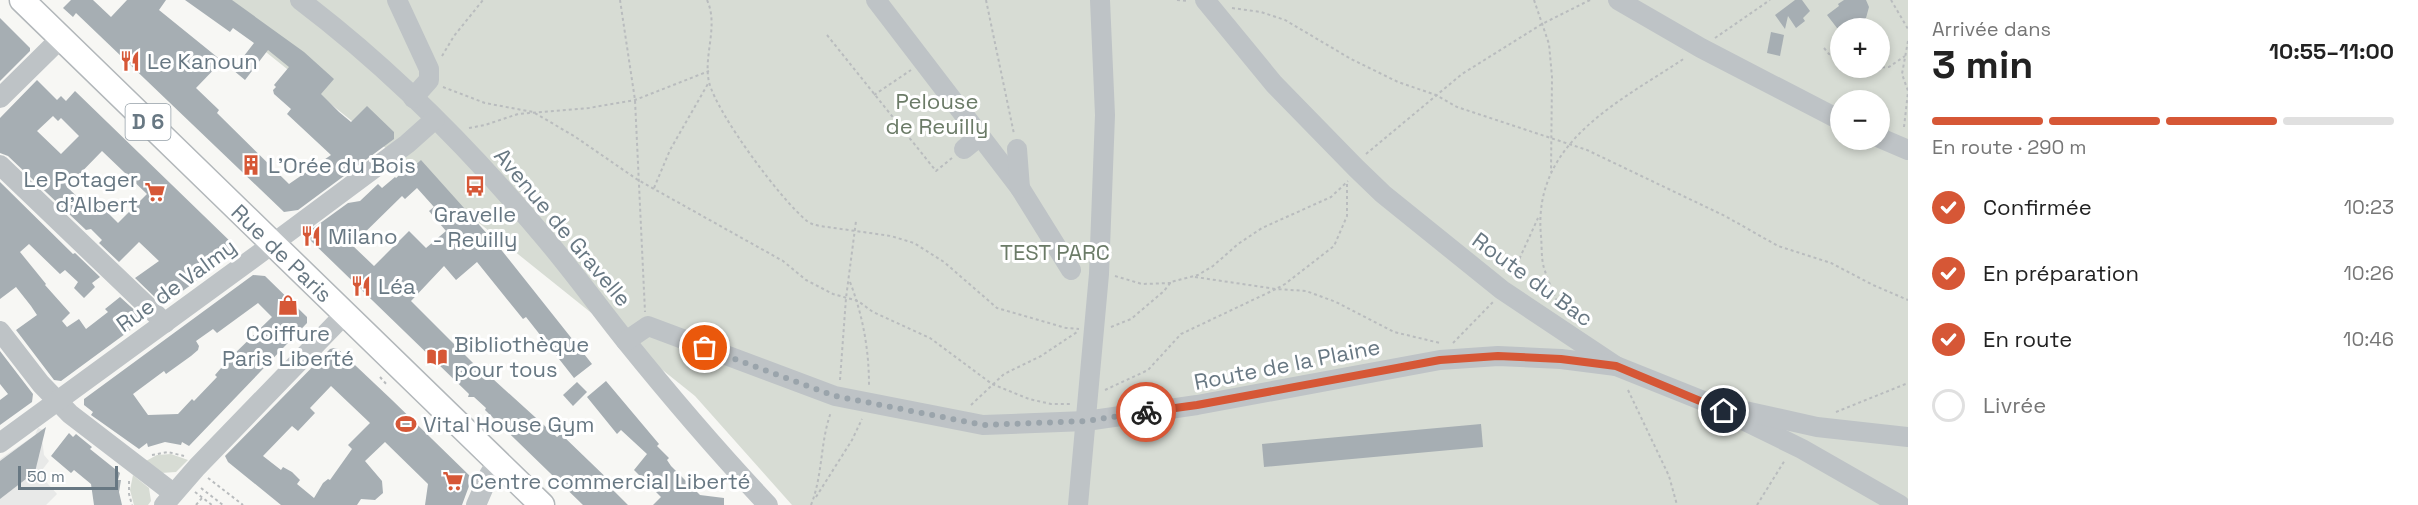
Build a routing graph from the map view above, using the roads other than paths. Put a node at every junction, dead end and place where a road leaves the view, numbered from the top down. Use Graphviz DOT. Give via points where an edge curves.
graph roads {
  1 [pos="22,0"];
  2 [pos="300,0"];
  3 [pos="397,0"];
  4 [pos="876,0"];
  5 [pos="1100,0"];
  6 [pos="1618,0"];
  7 [pos="1206,1"];
  8 [pos="61,38"];
  9 [pos="0,98"];
  10 [pos="413,98"];
  11 [pos="1830,115"];
  12 [pos="435,119"];
  13 [pos="980,136"];
  14 [pos="1890,142"];
  15 [pos="964,149"];
  16 [pos="1017,149"];
  17 [pos="1908,150"];
  18 [pos="0,165"];
  19 [pos="1020,188"];
  20 [pos="273,243"];
  21 [pos="1071,270"];
  22 [pos="345,314"];
  23 [pos="165,323"];
  24 [pos="0,331"];
  25 [pos="626,341"];
  26 [pos="1616,366"];
  27 [pos="57,401"];
  28 [pos="1706,402"];
  29 [pos="1087,406"];
  30 [pos="1908,437"];
  31 [pos="0,442"];
  32 [pos="497,462"];
  33 [pos="169,499"];
  34 [pos="476,505"];
  35 [pos="542,505"];
  36 [pos="768,505"];
  37 [pos="1078,505"];
  38 [pos="1900,505"];
  1 -- 8 [label="main road, Rue de Paris / D 6"];
  2 -- 10 [label="street, Avenue de Gravelle" via="360,48"];
  3 -- 10 [label="street" via="429,75"];
  4 -- 13 [label="street"];
  5 -- 29 [label="street" via="1105,115 1099,274"];
  6 -- 11 [label="street"];
  7 -- 26 [label="street, Route du Bac" via="1351,175 1383,194 1502,290"];
  8 -- 9 [label="street"];
  8 -- 20 [label="main road, Rue de Paris / D 6"];
  10 -- 12 [label="street, Avenue de Gravelle"];
  12 -- 20 [label="street, Rue de Valmy"];
  12 -- 25 [label="street, Avenue de Gravelle" via="544,237"];
  13 -- 15 [label="street"];
  13 -- 19 [label="street"];
  14 -- 17 [label="street"];
  16 -- 19 [label="street"];
  18 -- 23 [label="street"];
  19 -- 21 [label="street"];
  20 -- 22 [label="main road, Rue de Paris / D 6"];
  20 -- 23 [label="street, Rue de Valmy"];
  22 -- 32 [label="main road, Rue de Paris / D 6"];
  22 -- 33 [label="street"];
  23 -- 27 [label="street, Rue de Valmy"];
  24 -- 27 [label="street"];
  25 -- 29 [label="street, Route de la Plaine" via="648,326 835,396 983,425"];
  25 -- 36 [label="street, Avenue de Gravelle" via="717,451"];
  26 -- 28 [label="street, Route du Bac"];
  26 -- 29 [label="street, Route de la Plaine" via="1498,356 1440,360 1197,405"];
  27 -- 31 [label="street, Rue de Valmy"];
  27 -- 33 [label="street"];
  28 -- 30 [label="street" via="1817,426"];
  28 -- 38 [label="street, Route du Bac" via="1794,445"];
  29 -- 37 [label="street"];
  32 -- 34 [label="street"];
  32 -- 35 [label="main road, Rue de Paris / D 6"];
}
